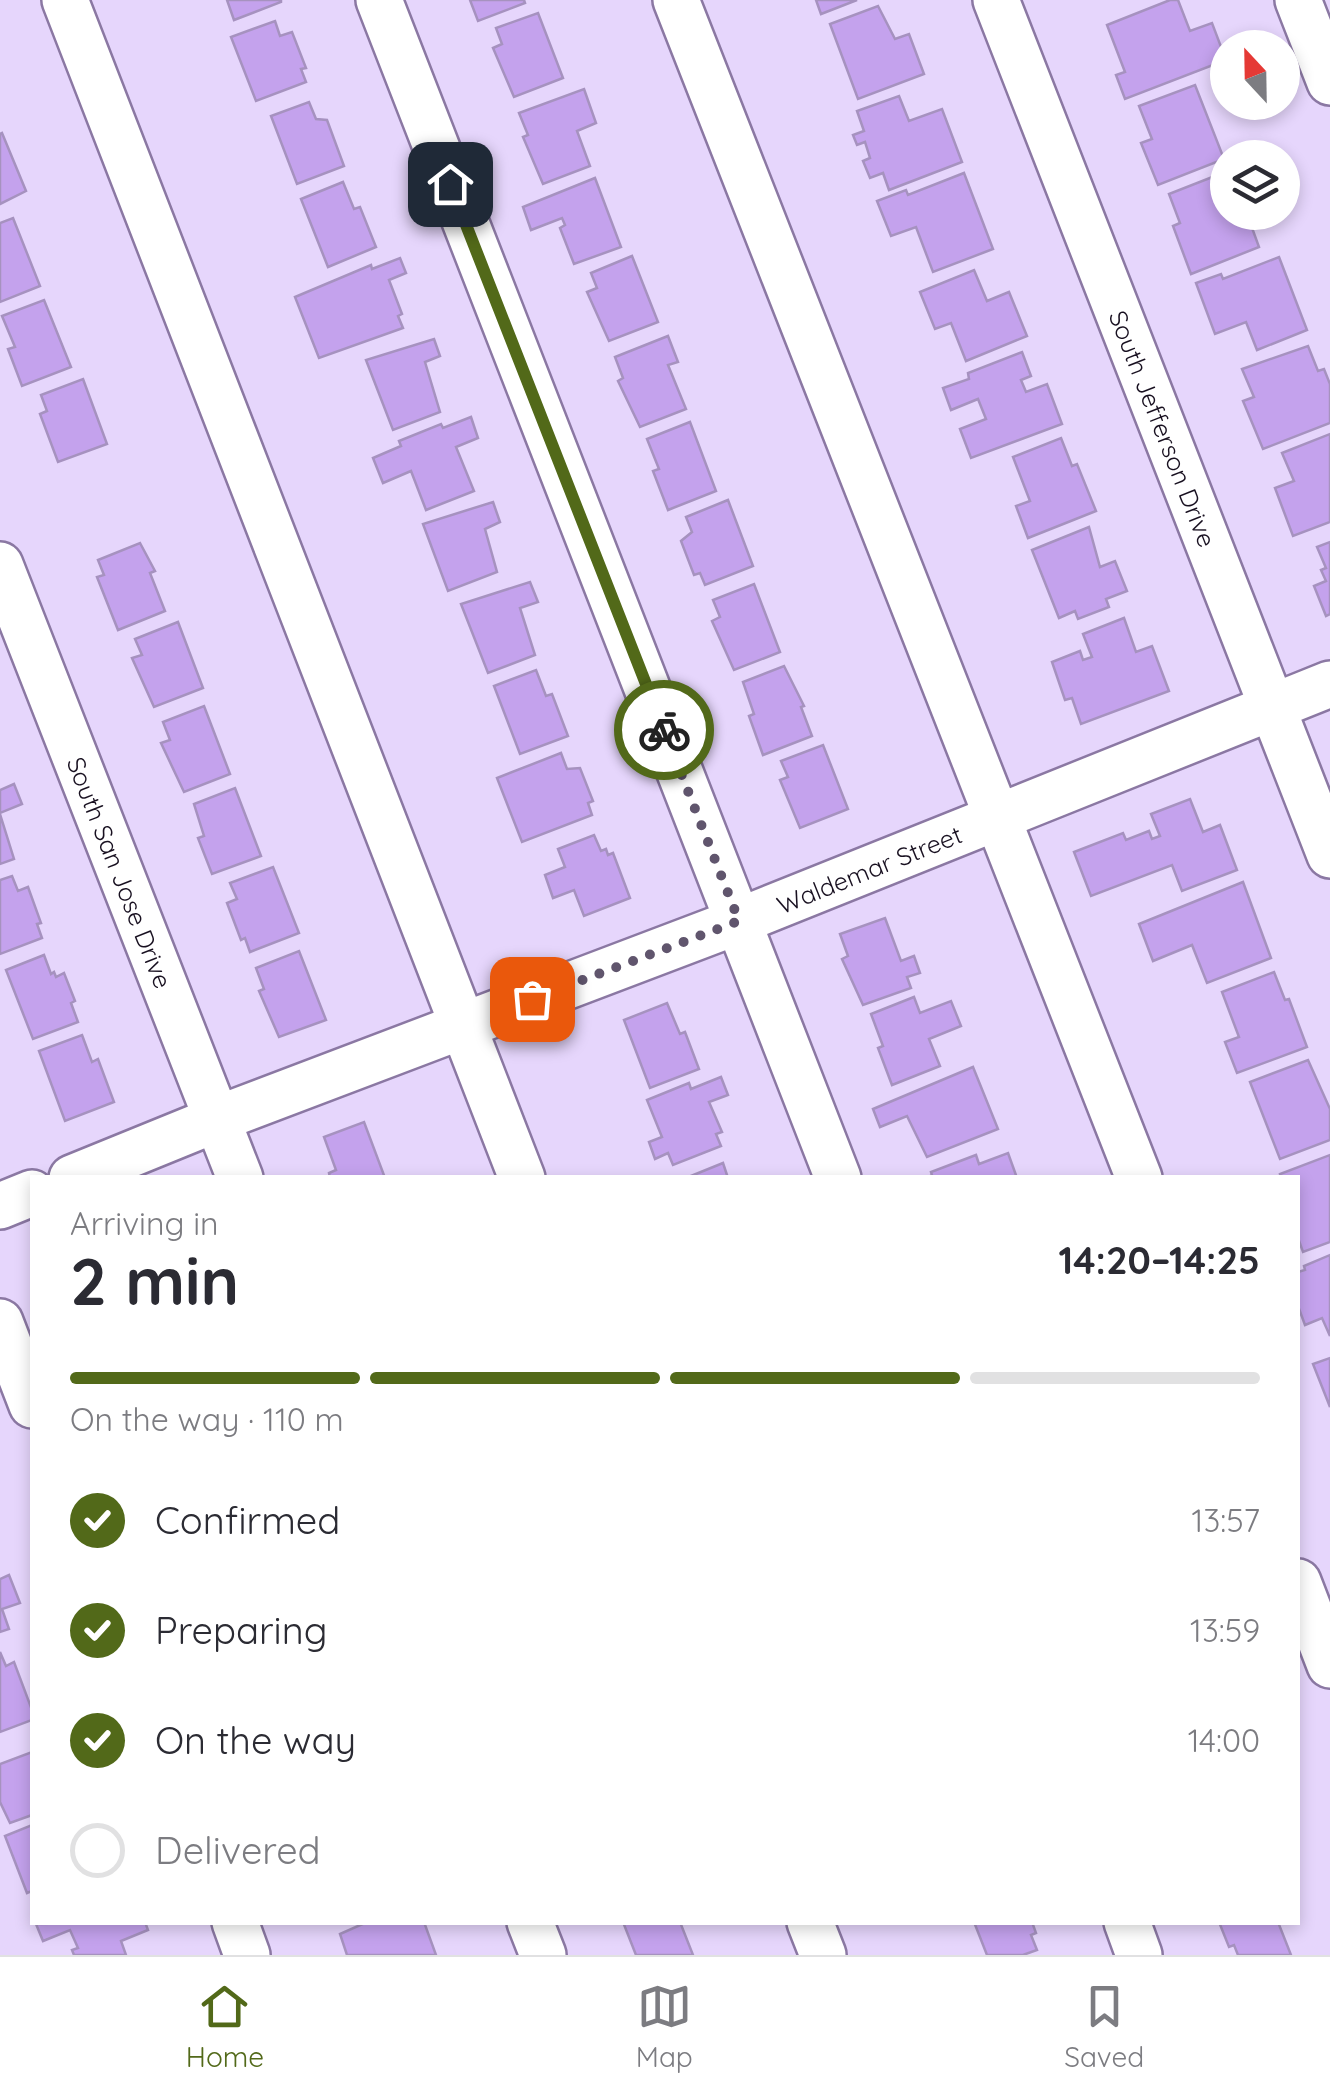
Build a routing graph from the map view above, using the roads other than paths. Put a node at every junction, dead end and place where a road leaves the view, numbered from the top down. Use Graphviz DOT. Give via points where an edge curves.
graph roads {
  1 [pos="65,0"];
  2 [pos="378,0"];
  3 [pos="676,0"];
  4 [pos="996,0"];
  5 [pos="1298,0"];
  6 [pos="1330,82"];
  7 [pos="0,565"];
  8 [pos="1330,684"];
  9 [pos="1272,706"];
  10 [pos="997,817"];
  11 [pos="1330,854"];
  12 [pos="739,921"];
  13 [pos="463,1025"];
  14 [pos="218,1118"];
  15 [pos="79,1175"];
  16 [pos="239,1175"];
  17 [pos="521,1175"];
  18 [pos="837,1175"];
  19 [pos="1138,1175"];
  20 [pos="30,1194"];
  21 [pos="0,1206"];
  22 [pos="0,1322"];
  23 [pos="30,1401"];
  24 [pos="1300,1587"];
  25 [pos="1330,1665"];
  26 [pos="235,1925"];
  27 [pos="531,1925"];
  28 [pos="811,1925"];
  29 [pos="1128,1925"];
  30 [pos="247,1955"];
  31 [pos="542,1955"];
  32 [pos="823,1955"];
  33 [pos="1140,1955"];
  1 -- 13 [label="street"];
  2 -- 12 [label="street"];
  3 -- 10 [label="street"];
  4 -- 9 [label="street, South Jefferson Drive"];
  5 -- 6 [label="street"];
  7 -- 14 [label="street, South San Jose Drive"];
  8 -- 9 [label="street, Waldemar Street"];
  9 -- 10 [label="street, Waldemar Street"];
  9 -- 11 [label="street, South Jefferson Drive"];
  10 -- 12 [label="street, Waldemar Street"];
  10 -- 19 [label="street"];
  12 -- 13 [label="street, Waldemar Street"];
  12 -- 18 [label="street"];
  13 -- 14 [label="street, Waldemar Street"];
  13 -- 17 [label="street"];
  14 -- 15 [label="street, Waldemar Street"];
  14 -- 16 [label="street, South San Jose Drive"];
  20 -- 21 [label="street"];
  22 -- 23 [label="street"];
  24 -- 25 [label="street"];
  26 -- 30 [label="street"];
  27 -- 31 [label="street"];
  28 -- 32 [label="street"];
  29 -- 33 [label="street"];
}
